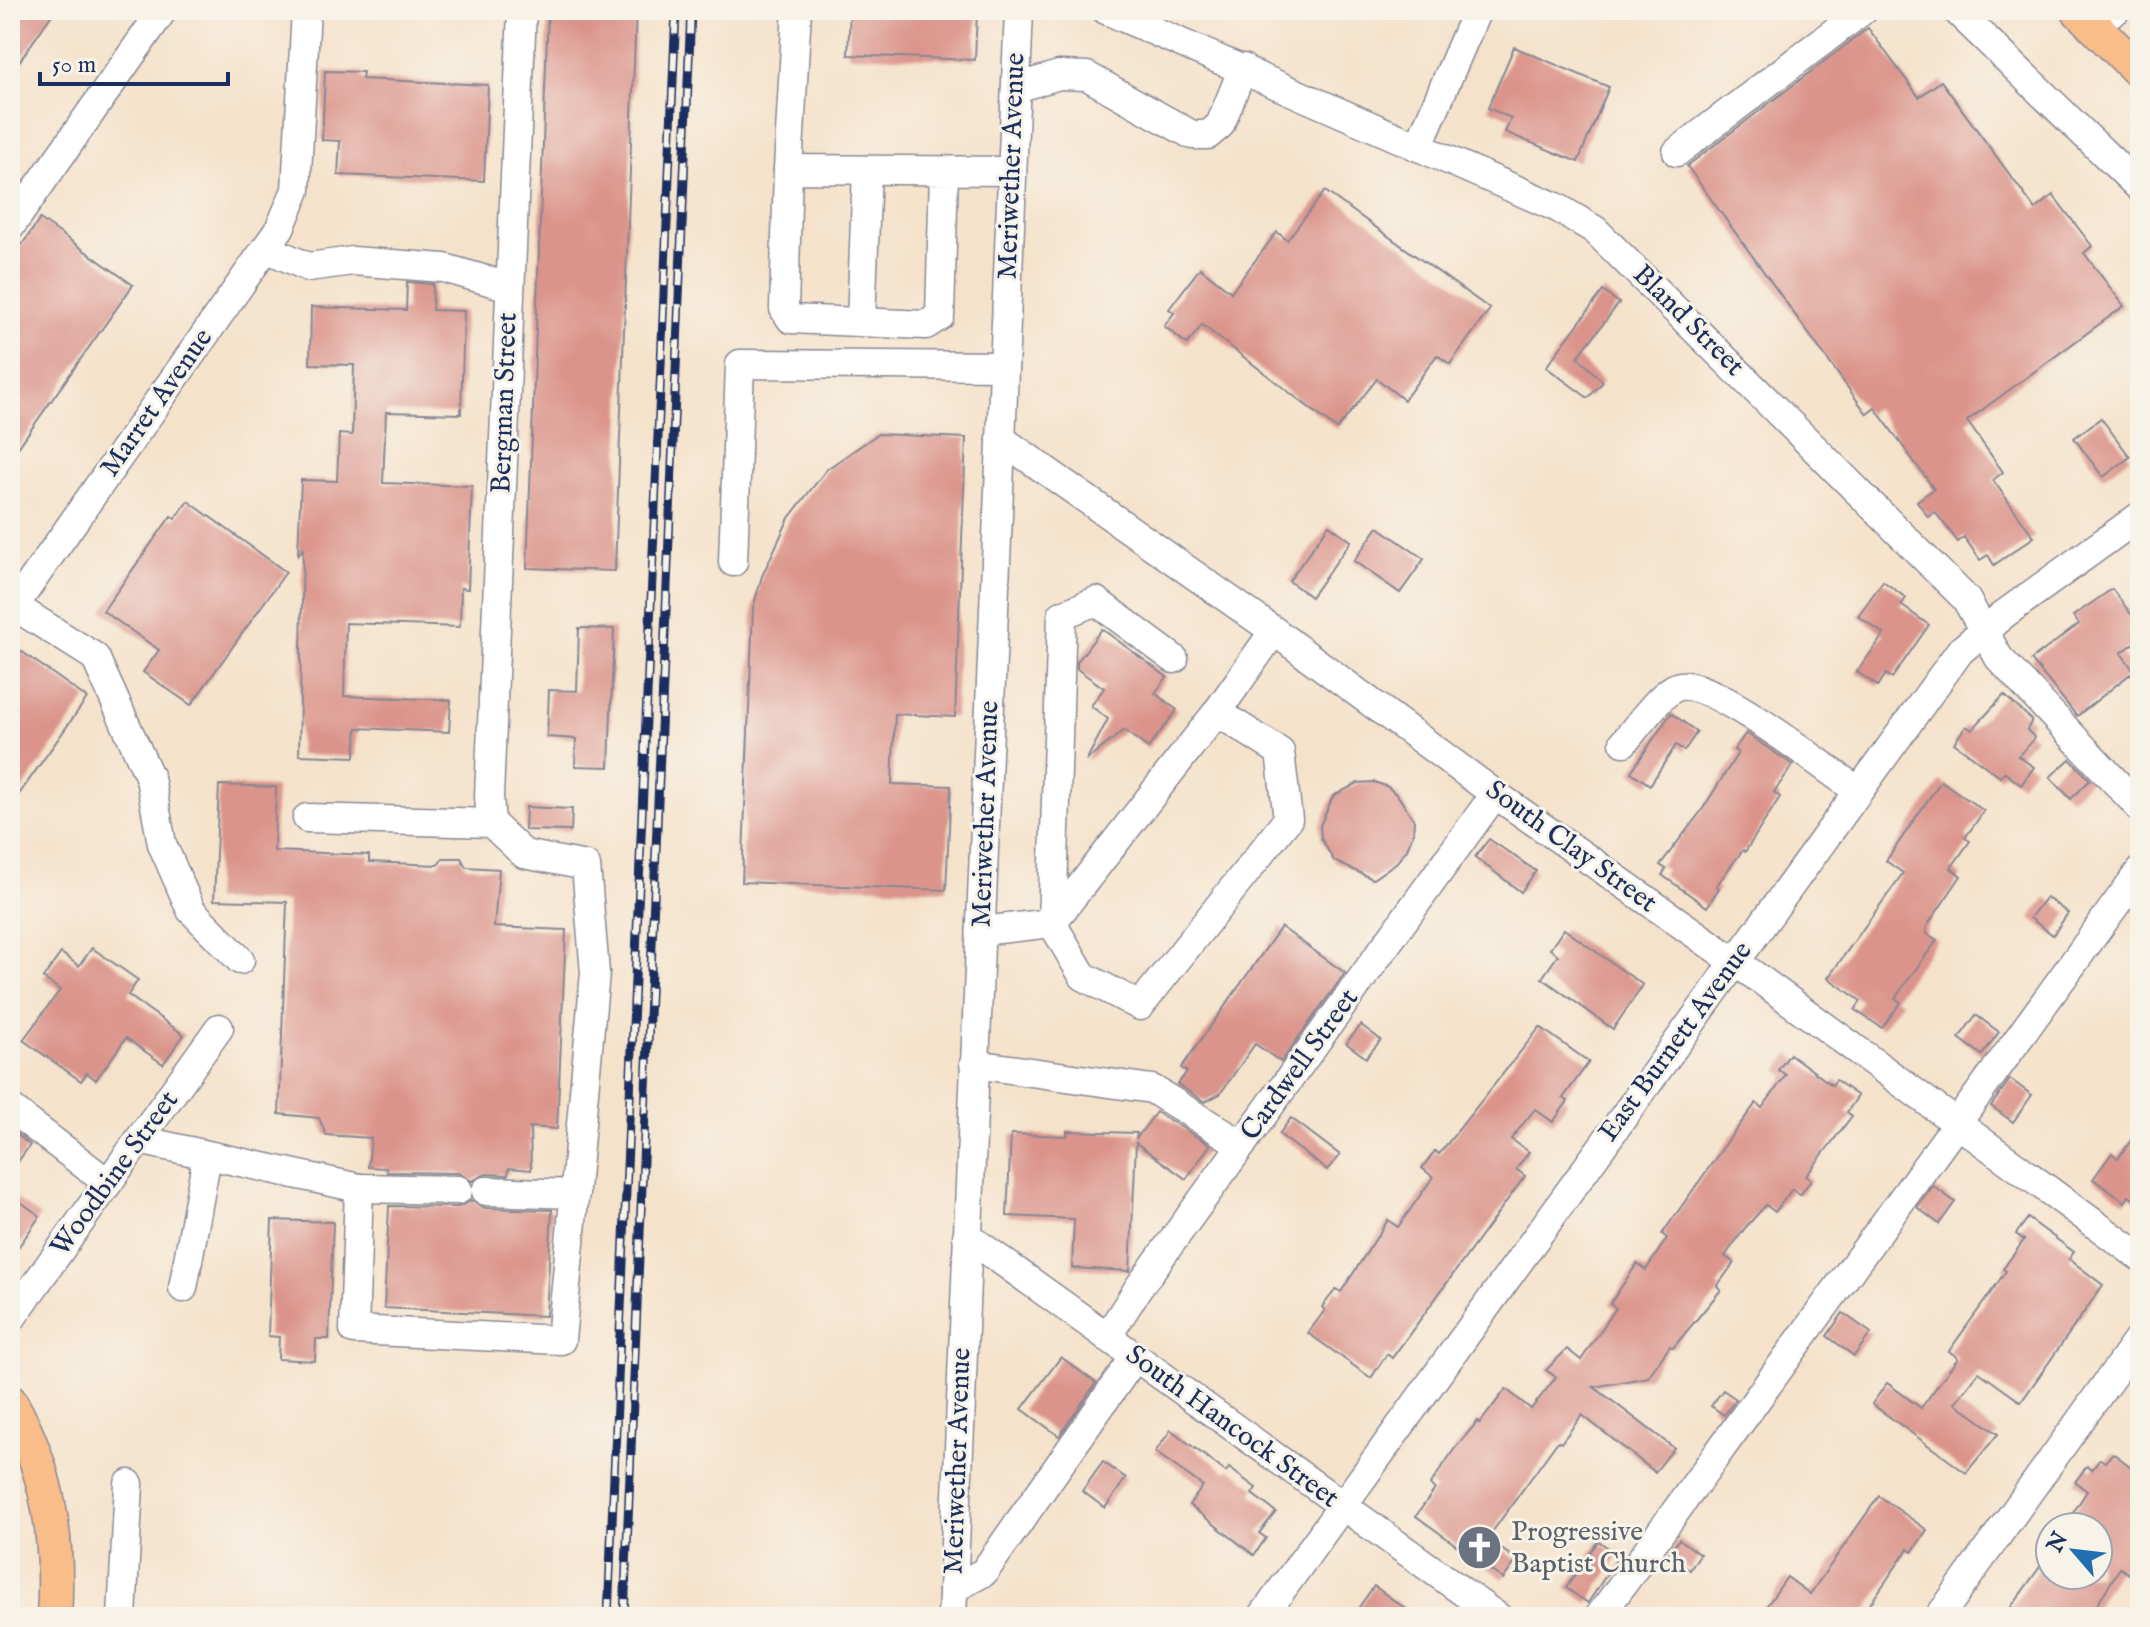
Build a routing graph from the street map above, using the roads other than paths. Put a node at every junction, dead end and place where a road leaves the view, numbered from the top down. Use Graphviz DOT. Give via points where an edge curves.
graph roads {
  1 [pos="163,10"];
  2 [pos="306,10"];
  3 [pos="522,10"];
  4 [pos="797,10"];
  5 [pos="1019,10"];
  6 [pos="1106,10"];
  7 [pos="1477,10"];
  8 [pos="1863,10"];
  9 [pos="1956,10"];
  10 [pos="2095,14"];
  11 [pos="1017,43"];
  12 [pos="1243,68"];
  13 [pos="2140,72"];
  14 [pos="1059,75"];
  15 [pos="1016,88"];
  16 [pos="1418,147"];
  17 [pos="1677,152"];
  18 [pos="788,169"];
  19 [pos="867,170"];
  20 [pos="944,171"];
  21 [pos="1012,171"];
  22 [pos="2140,188"];
  23 [pos="10,227"];
  24 [pos="266,248"];
  25 [pos="510,287"];
  26 [pos="861,322"];
  27 [pos="1004,366"];
  28 [pos="1001,439"];
  29 [pos="2140,516"];
  30 [pos="733,562"];
  31 [pos="12,609"];
  32 [pos="1983,630"];
  33 [pos="1274,631"];
  34 [pos="1174,659"];
  35 [pos="1217,712"];
  36 [pos="1624,742"];
  37 [pos="1858,791"];
  38 [pos="1495,794"];
  39 [pos="2140,808"];
  40 [pos="490,809"];
  41 [pos="307,818"];
  42 [pos="2140,871"];
  43 [pos="1052,923"];
  44 [pos="981,931"];
  45 [pos="240,960"];
  46 [pos="1735,961"];
  47 [pos="219,1028"];
  48 [pos="974,1064"];
  49 [pos="10,1108"];
  50 [pos="1956,1123"];
  51 [pos="139,1140"];
  52 [pos="1242,1145"];
  53 [pos="207,1156"];
  54 [pos="108,1183"];
  55 [pos="359,1188"];
  56 [pos="458,1190"];
  57 [pos="486,1191"];
  58 [pos="575,1194"];
  59 [pos="967,1236"];
  60 [pos="2140,1257"];
  61 [pos="183,1288"];
  62 [pos="10,1320"];
  63 [pos="1107,1337"];
  64 [pos="2140,1337"];
  65 [pos="1135,1357"];
  66 [pos="10,1402"];
  67 [pos="129,1484"];
  68 [pos="1342,1506"];
  69 [pos="952,1603"];
  70 [pos="54,1617"];
  71 [pos="122,1617"];
  72 [pos="1262,1617"];
  73 [pos="1498,1617"];
  74 [pos="1599,1617"];
  75 [pos="1939,1617"];
  1 -- 23 [label="street"];
  2 -- 24 [label="street, Marret Avenue" via="296,190"];
  3 -- 25 [label="street, Bergman Street"];
  4 -- 18 [label="street"];
  5 -- 11 [label="street, Meriwether Avenue"];
  6 -- 12 [label="street, Bland Street"];
  7 -- 16 [label="street"];
  8 -- 17 [label="street"];
  9 -- 22 [label="street"];
  10 -- 13 [label="main road"];
  11 -- 14 [label="street"];
  11 -- 15 [label="street, Meriwether Avenue"];
  12 -- 14 [label="street" via="1220,125 1208,135 1192,135 1087,76"];
  12 -- 16 [label="street, Bland Street"];
  14 -- 15 [label="street"];
  15 -- 21 [label="street, Meriwether Avenue"];
  16 -- 32 [label="street, Bland Street" via="1558,208 1595,230 1966,599"];
  18 -- 19 [label="street"];
  18 -- 26 [label="street" via="784,309 791,319"];
  19 -- 20 [label="street"];
  19 -- 26 [label="street"];
  20 -- 21 [label="street"];
  20 -- 26 [label="street" via="940,316 926,325"];
  21 -- 27 [label="street, Meriwether Avenue"];
  24 -- 25 [label="street" via="308,267 353,261 444,268"];
  24 -- 31 [label="street, Marret Avenue"];
  25 -- 40 [label="street, Bergman Street"];
  27 -- 28 [label="street, Meriwether Avenue"];
  27 -- 30 [label="street" via="740,364"];
  28 -- 33 [label="street, South Clay Street"];
  28 -- 44 [label="street, Meriwether Avenue"];
  29 -- 32 [label="street, East Burnett Avenue"];
  31 -- 45 [label="street" via="95,657 150,778 162,844 191,910"];
  32 -- 37 [label="street, East Burnett Avenue" via="1960,651"];
  32 -- 39 [label="street, Bland Street" via="1999,658"];
  33 -- 35 [label="street"];
  33 -- 38 [label="street, South Clay Street"];
  34 -- 43 [label="street" via="1096,601 1062,615"];
  35 -- 43 [label="street"];
  35 -- 43 [label="street" via="1280,752 1288,819 1140,1006 1083,976"];
  36 -- 37 [label="street" via="1668,691 1699,688 1725,699"];
  37 -- 46 [label="street, East Burnett Avenue"];
  38 -- 46 [label="street, South Clay Street"];
  38 -- 52 [label="street, Cardwell Street"];
  40 -- 41 [label="street"];
  40 -- 58 [label="street" via="524,854 586,866 595,973"];
  42 -- 50 [label="street"];
  43 -- 44 [label="street"];
  44 -- 48 [label="street, Meriwether Avenue"];
  46 -- 50 [label="street, South Clay Street"];
  46 -- 68 [label="street, East Burnett Avenue"];
  47 -- 51 [label="street, Woodbine Street"];
  48 -- 52 [label="street" via="1152,1089"];
  48 -- 59 [label="street, Meriwether Avenue"];
  49 -- 54 [label="street"];
  50 -- 60 [label="street, South Clay Street"];
  50 -- 74 [label="street"];
  51 -- 53 [label="street"];
  51 -- 54 [label="street, Woodbine Street"];
  52 -- 63 [label="street, Cardwell Street"];
  53 -- 55 [label="street"];
  53 -- 61 [label="street"];
  54 -- 62 [label="street, Woodbine Street"];
  55 -- 56 [label="street"];
  55 -- 58 [label="street" via="354,1330 561,1340"];
  57 -- 58 [label="street"];
  59 -- 63 [label="street, South Hancock Street"];
  59 -- 69 [label="street, Meriwether Avenue"];
  63 -- 65 [label="street, South Hancock Street"];
  64 -- 75 [label="street"];
  65 -- 68 [label="street, South Hancock Street"];
  65 -- 69 [label="street" via="984,1572"];
  66 -- 70 [label="main road" via="37,1457 49,1500 56,1545"];
  67 -- 71 [label="street"];
  68 -- 72 [label="street, East Burnett Avenue"];
  68 -- 73 [label="street, South Hancock Street"];
}
